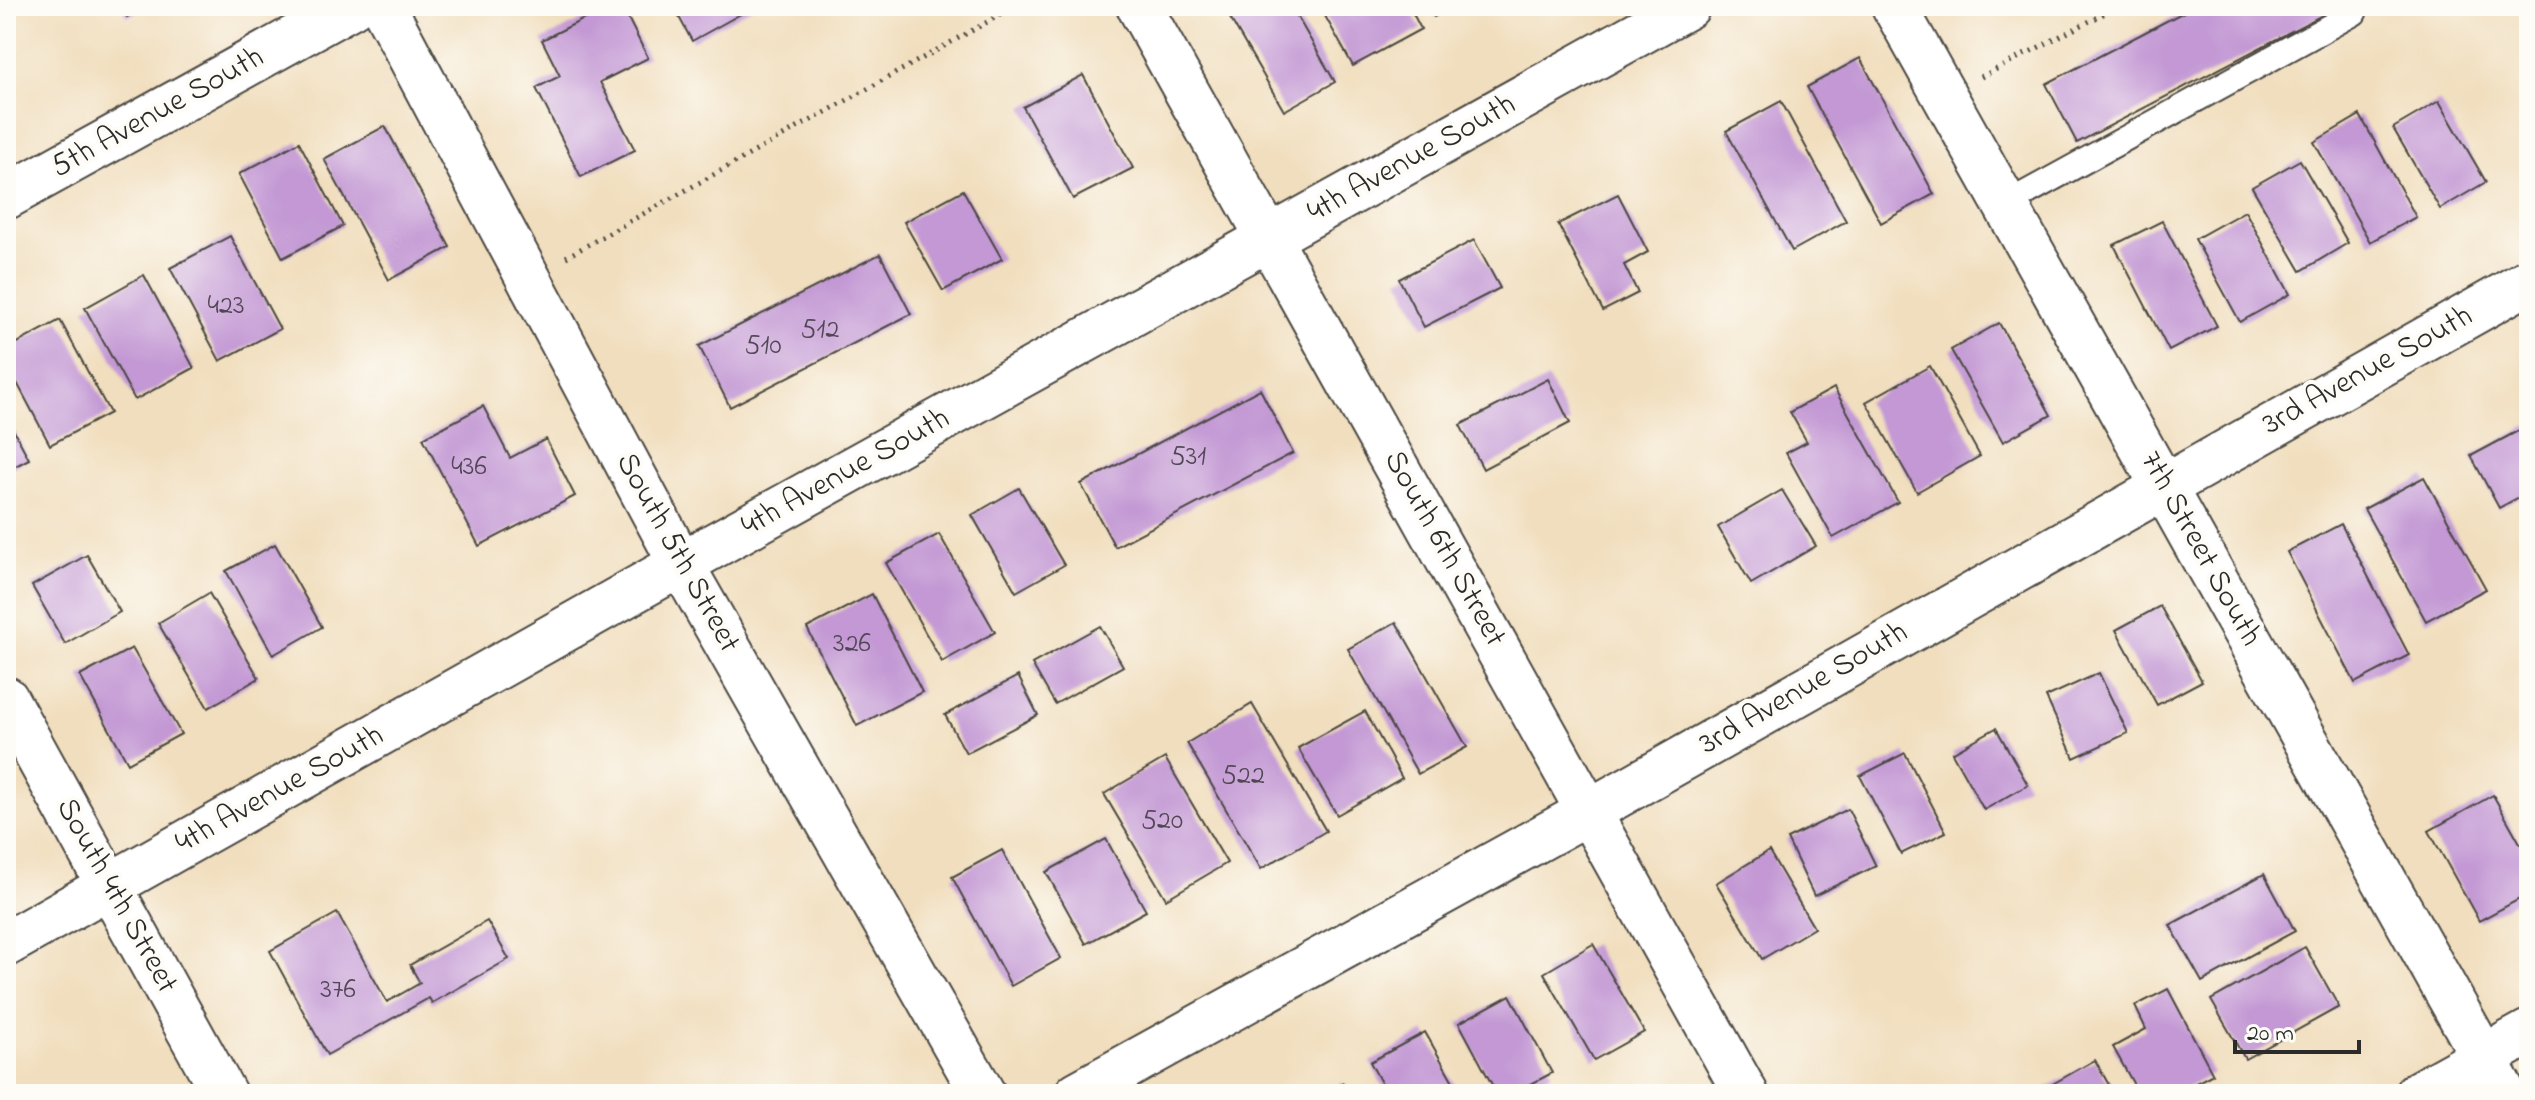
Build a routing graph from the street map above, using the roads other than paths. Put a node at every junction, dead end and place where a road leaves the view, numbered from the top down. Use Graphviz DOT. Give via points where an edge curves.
graph roads {
  1 [pos="352,6"];
  2 [pos="383,6"];
  3 [pos="1139,6"];
  4 [pos="1688,6"];
  5 [pos="1894,6"];
  6 [pos="2351,6"];
  7 [pos="6,197"];
  8 [pos="2006,204"];
  9 [pos="1270,238"];
  10 [pos="2529,281"];
  11 [pos="2164,485"];
  12 [pos="681,564"];
  13 [pos="6,699"];
  14 [pos="1590,811"];
  15 [pos="111,885"];
  16 [pos="6,944"];
  17 [pos="2529,1032"];
  18 [pos="2494,1076"];
  19 [pos="224,1094"];
  20 [pos="983,1094"];
  21 [pos="1077,1094"];
  22 [pos="1746,1094"];
  23 [pos="2417,1094"];
  1 -- 7 [label="street, 5th Avenue South"];
  2 -- 12 [label="street, South 5th Street"];
  3 -- 9 [label="street, South 6th Street"];
  4 -- 9 [label="street, 4th Avenue South"];
  5 -- 8 [label="street, 7th Street South"];
  6 -- 8 [label="lane" via="2354,13"];
  8 -- 11 [label="street, 7th Street South"];
  9 -- 12 [label="street, 4th Avenue South"];
  9 -- 14 [label="street, South 6th Street"];
  10 -- 11 [label="street, 3rd Avenue South"];
  11 -- 14 [label="street, 3rd Avenue South"];
  11 -- 18 [label="street, 7th Street South"];
  12 -- 15 [label="street, 4th Avenue South"];
  12 -- 20 [label="street, South 5th Street"];
  13 -- 15 [label="street, South 4th Street"];
  14 -- 21 [label="street, 3rd Avenue South"];
  14 -- 22 [label="street, South 6th Street"];
  15 -- 16 [label="street, 4th Avenue South"];
  15 -- 19 [label="street, South 4th Street"];
  17 -- 18 [label="street"];
  18 -- 23 [label="street"];
}
